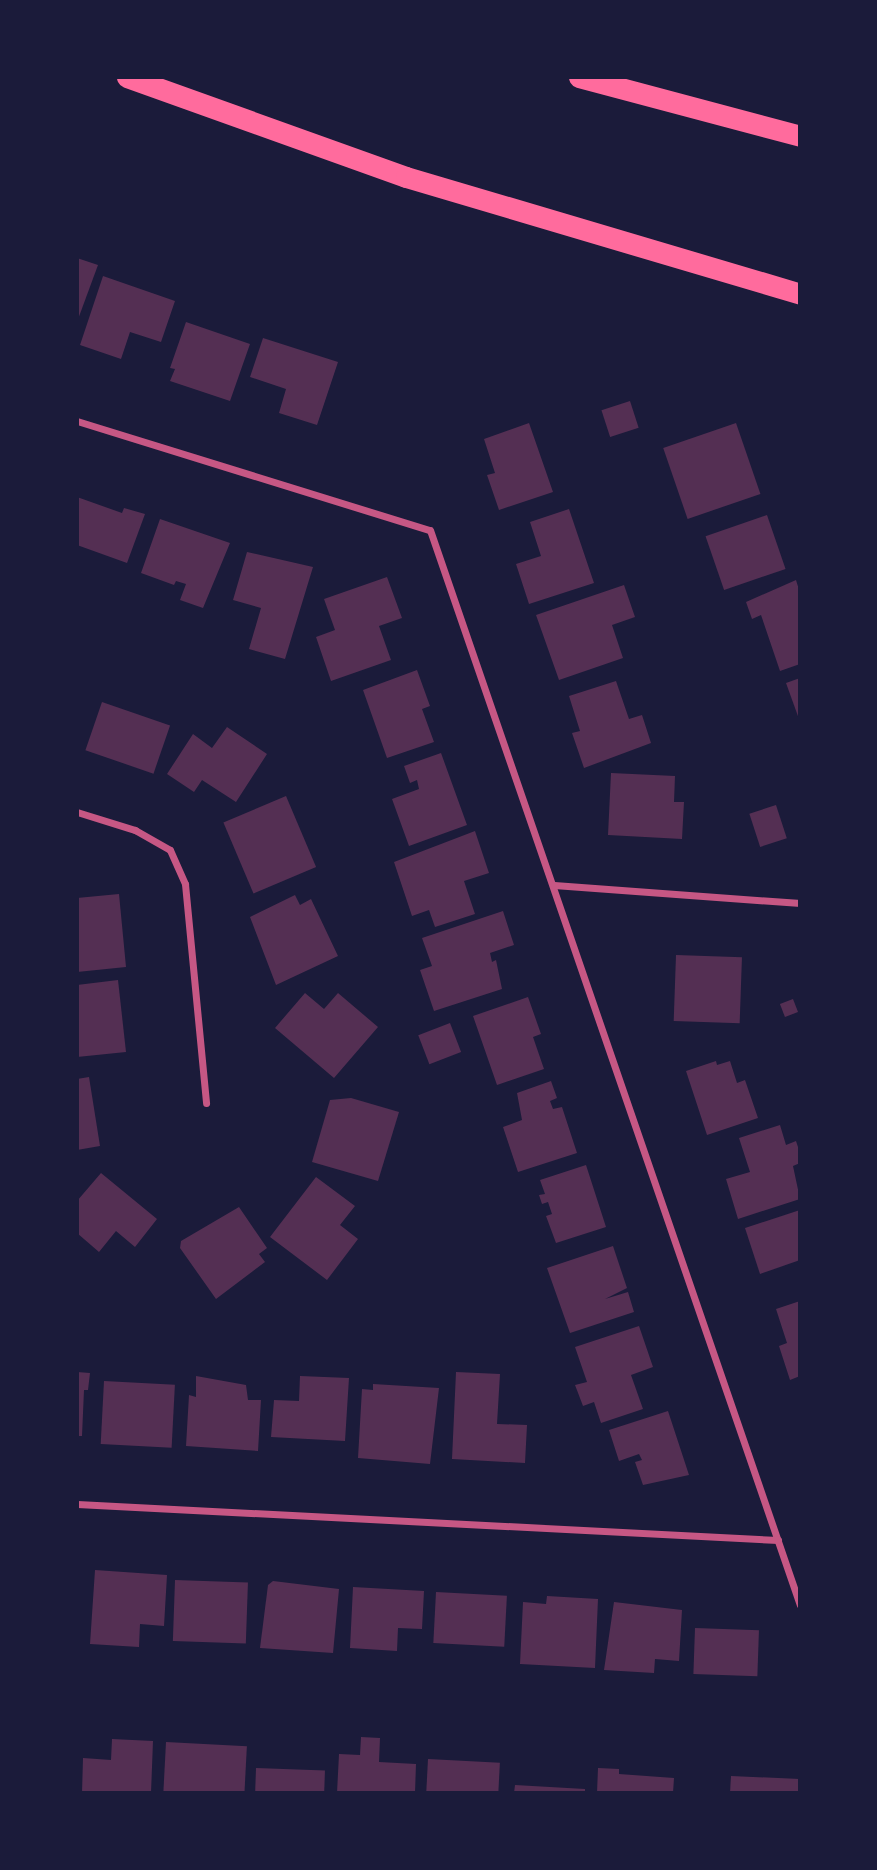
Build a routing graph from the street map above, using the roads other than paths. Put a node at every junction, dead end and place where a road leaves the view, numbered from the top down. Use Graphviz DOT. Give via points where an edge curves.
graph roads {
  1 [pos="127,77"];
  2 [pos="579,77"];
  3 [pos="800,136"];
  4 [pos="800,294"];
  5 [pos="77,421"];
  6 [pos="77,812"];
  7 [pos="554,886"];
  8 [pos="800,903"];
  9 [pos="206,1103"];
  10 [pos="77,1504"];
  11 [pos="778,1540"];
  12 [pos="800,1605"];
  1 -- 4 [label="highway" via="405,177"];
  2 -- 3 [label="highway"];
  5 -- 7 [label="street" via="426,528"];
  6 -- 9 [label="street" via="135,830 170,850 185,884"];
  7 -- 8 [label="street"];
  7 -- 11 [label="street"];
  10 -- 11 [label="street"];
  11 -- 12 [label="street"];
}
